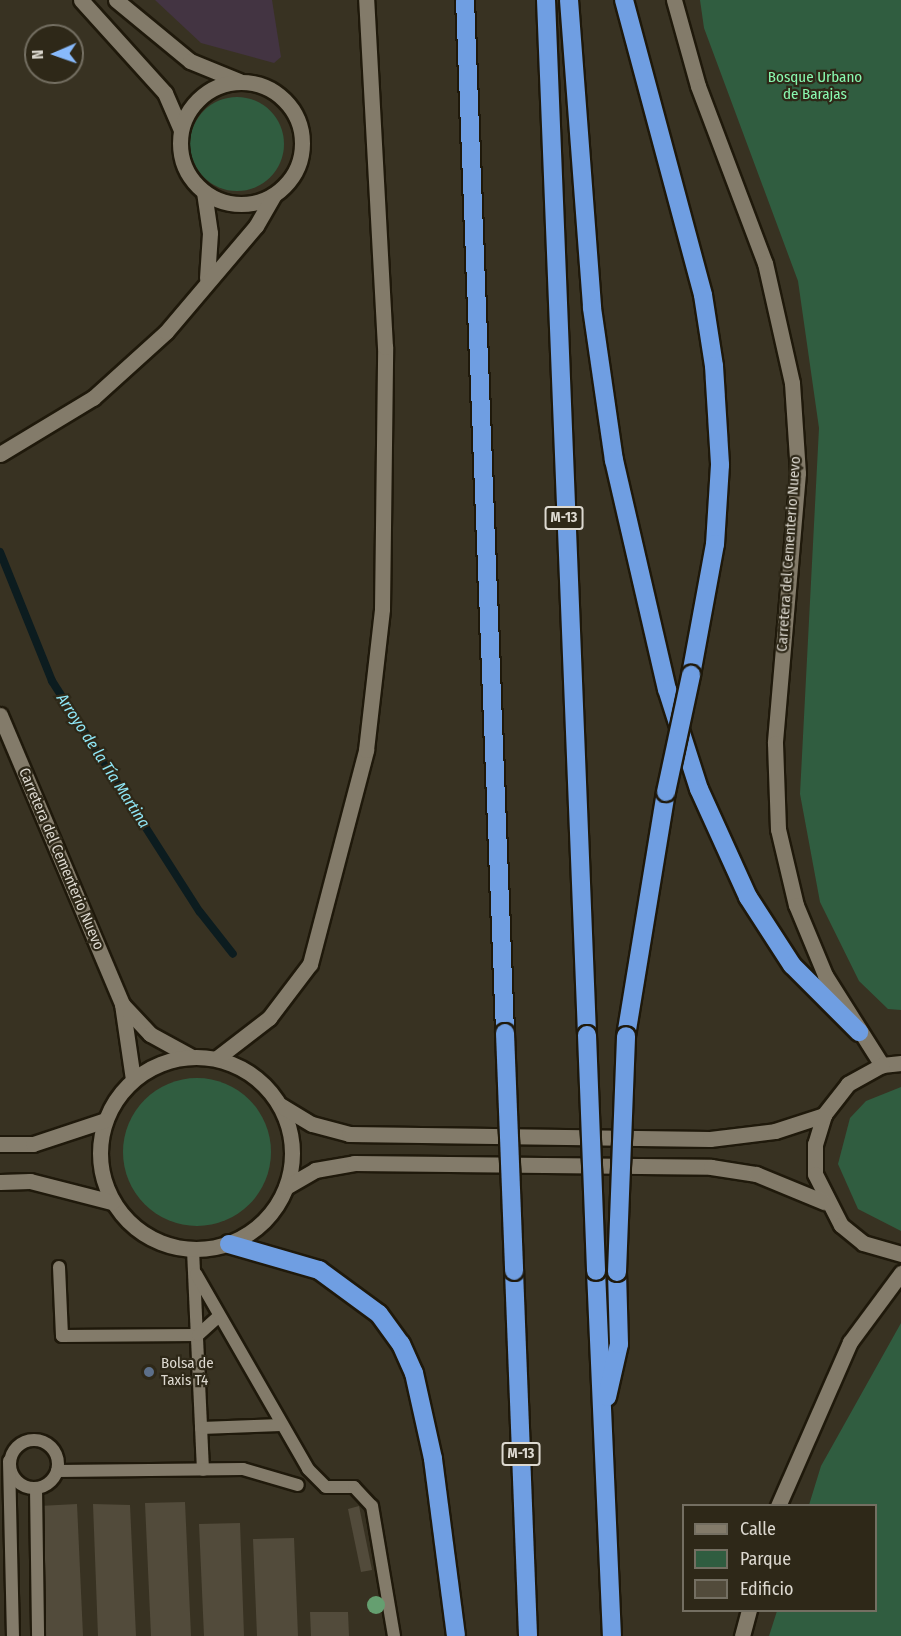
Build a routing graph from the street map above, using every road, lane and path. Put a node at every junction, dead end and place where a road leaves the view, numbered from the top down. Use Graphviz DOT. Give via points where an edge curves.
graph roads {
  1 [pos="81,0"];
  2 [pos="116,0"];
  3 [pos="366,0"];
  4 [pos="465,0"];
  5 [pos="546,0"];
  6 [pos="569,0"];
  7 [pos="624,0"];
  8 [pos="674,0"];
  9 [pos="239,81"];
  10 [pos="181,130"];
  11 [pos="204,192"];
  12 [pos="274,195"];
  13 [pos="207,278"];
  14 [pos="0,453"];
  15 [pos="0,715"];
  16 [pos="122,1004"];
  17 [pos="859,1032"];
  18 [pos="190,1056"];
  19 [pos="217,1058"];
  20 [pos="901,1063"];
  21 [pos="882,1065"];
  22 [pos="133,1079"];
  23 [pos="280,1105"];
  24 [pos="824,1115"];
  25 [pos="105,1120"];
  26 [pos="0,1144"];
  27 [pos="0,1182"];
  28 [pos="286,1187"];
  29 [pos="112,1202"];
  30 [pos="825,1202"];
  31 [pos="229,1244"];
  32 [pos="193,1250"];
  33 [pos="901,1254"];
  34 [pos="59,1267"];
  35 [pos="901,1273"];
  36 [pos="195,1274"];
  37 [pos="219,1316"];
  38 [pos="198,1335"];
  39 [pos="602,1422"];
  40 [pos="281,1425"];
  41 [pos="201,1428"];
  42 [pos="9,1461"];
  43 [pos="203,1470"];
  44 [pos="57,1471"];
  45 [pos="298,1485"];
  46 [pos="36,1488"];
  47 [pos="779,1504"];
  48 [pos="750,1612"];
  49 [pos="13,1636"];
  50 [pos="38,1636"];
  51 [pos="394,1636"];
  52 [pos="456,1636"];
  53 [pos="528,1636"];
  54 [pos="612,1636"];
  55 [pos="742,1636"];
  1 -- 10 [label="street" via="165,93"];
  2 -- 9 [label="street" via="190,62"];
  3 -- 19 [label="street" via="385,346 382,609 366,750 310,964 269,1017"];
  4 -- 53 [label="highway, M-13, bridge"];
  5 -- 39 [label="highway, M-13, bridge"];
  6 -- 17 [label="highway" via="596,331 614,460 664,678 699,789 748,897 792,965"];
  7 -- 39 [label="highway, bridge" via="703,295 714,366 720,465 715,544 666,792 626,1036 617,1272 619,1344"];
  8 -- 17 [label="street, Carretera del Cementerio Nuevo" via="698,86 744,194 782,322 798,473 775,743 778,830 796,905 825,975"];
  9 -- 10 [label="street" via="202,96"];
  9 -- 12 [label="street" via="278,94 300,126 298,165"];
  10 -- 11 [label="street" via="183,164"];
  11 -- 12 [label="street" via="236,204"];
  11 -- 13 [label="street" via="210,233"];
  12 -- 13 [label="street" via="256,226"];
  13 -- 14 [label="street" via="166,332 93,398"];
  15 -- 16 [label="street, Carretera del Cementerio Nuevo"];
  16 -- 18 [label="street, Carretera del Cementerio Nuevo" via="150,1034"];
  16 -- 22 [label="street, Carretera del Cementerio Nuevo"];
  17 -- 21 [label="street, Carretera del Cementerio Nuevo"];
  18 -- 19 [label="street"];
  18 -- 22 [label="street" via="169,1059"];
  19 -- 23 [label="street" via="242,1068"];
  20 -- 21 [label="street"];
  21 -- 24 [label="street" via="848,1084"];
  22 -- 25 [label="street"];
  23 -- 24 [label="street" via="312,1124 349,1134 710,1140 765,1133"];
  23 -- 28 [label="street" via="290,1131"];
  24 -- 30 [label="street" via="815,1144 815,1174"];
  25 -- 26 [label="street" via="33,1144"];
  25 -- 29 [label="street" via="99,1161"];
  27 -- 29 [label="street" via="30,1181"];
  28 -- 30 [label="street" via="315,1170 354,1163 711,1167 756,1174"];
  28 -- 31 [label="street" via="266,1218"];
  29 -- 32 [label="street" via="143,1232 162,1243"];
  30 -- 33 [label="street" via="863,1243"];
  31 -- 32 [label="street"];
  31 -- 52 [label="highway" via="319,1270 380,1314 401,1344 414,1373 433,1459"];
  32 -- 36 [label="lane"];
  34 -- 38 [label="lane" via="62,1336"];
  35 -- 47 [label="street" via="850,1342"];
  36 -- 37 [label="lane"];
  36 -- 38 [label="lane"];
  37 -- 38 [label="lane"];
  37 -- 40 [label="lane"];
  38 -- 41 [label="lane"];
  39 -- 54 [label="highway, M-13"];
  40 -- 41 [label="lane"];
  40 -- 51 [label="lane" via="308,1469 326,1487 354,1487 372,1506"];
  41 -- 43 [label="lane"];
  42 -- 44 [label="lane" via="17,1446 34,1440 51,1447"];
  42 -- 46 [label="lane" via="14,1478"];
  42 -- 49 [label="lane"];
  43 -- 44 [label="lane"];
  43 -- 45 [label="lane" via="243,1469"];
  44 -- 46 [label="lane"];
  46 -- 50 [label="lane"];
  48 -- 55 [label="street"];
}
